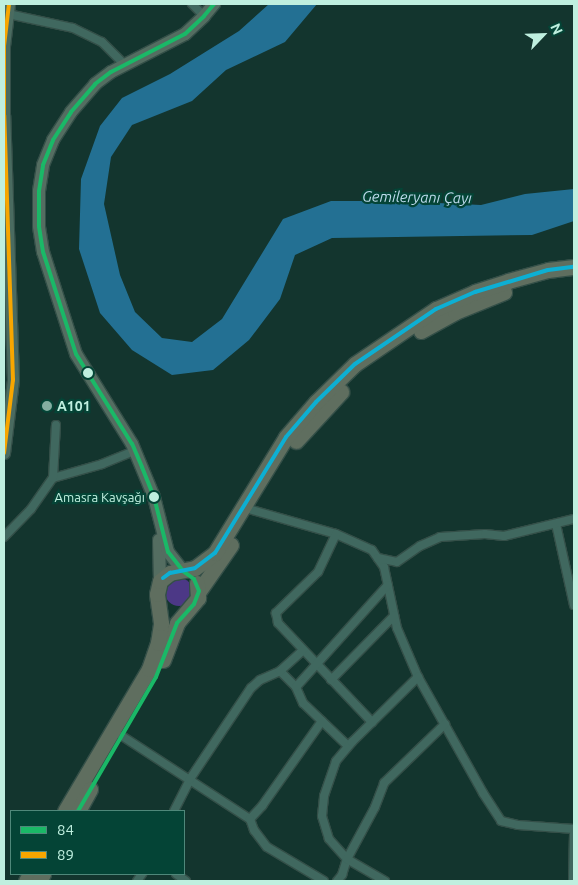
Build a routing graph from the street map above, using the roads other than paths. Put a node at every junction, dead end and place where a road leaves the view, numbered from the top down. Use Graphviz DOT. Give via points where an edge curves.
graph roads {
  1 [pos="192,4"];
  2 [pos="214,4"];
  3 [pos="7,16"];
  4 [pos="204,16"];
  5 [pos="125,65"];
  6 [pos="5,167"];
  7 [pos="574,267"];
  8 [pos="7,268"];
  9 [pos="574,276"];
  10 [pos="8,348"];
  11 [pos="7,416"];
  12 [pos="56,425"];
  13 [pos="134,451"];
  14 [pos="4,454"];
  15 [pos="142,467"];
  16 [pos="53,478"];
  17 [pos="252,510"];
  18 [pos="574,520"];
  19 [pos="556,524"];
  20 [pos="336,534"];
  21 [pos="4,537"];
  22 [pos="378,558"];
  23 [pos="183,572"];
  24 [pos="160,582"];
  25 [pos="388,585"];
  26 [pos="199,591"];
  27 [pos="159,601"];
  28 [pos="574,605"];
  29 [pos="189,609"];
  30 [pos="394,616"];
  31 [pos="303,650"];
  32 [pos="317,666"];
  33 [pos="280,671"];
  34 [pos="418,677"];
  35 [pos="331,680"];
  36 [pos="296,687"];
  37 [pos="322,721"];
  38 [pos="372,722"];
  39 [pos="445,724"];
  40 [pos="122,736"];
  41 [pos="348,746"];
  42 [pos="190,779"];
  43 [pos="84,808"];
  44 [pos="66,810"];
  45 [pos="174,810"];
  46 [pos="250,818"];
  47 [pos="574,829"];
  48 [pos="574,834"];
  49 [pos="347,859"];
  50 [pos="574,878"];
  51 [pos="324,881"];
  52 [pos="337,881"];
  53 [pos="385,881"];
  1 -- 4 [label="street"];
  2 -- 4 [label="main road"];
  3 -- 5 [label="street" via="74,28 102,42"];
  3 -- 6 [label="main road" via="4,46"];
  4 -- 5 [label="main road" via="184,34"];
  5 -- 13 [label="main road" via="95,84 53,140 43,165 39,226 50,275 76,354"];
  6 -- 8 [label="main road"];
  7 -- 23 [label="highway" via="540,272 475,292 436,309 355,364 286,437 215,553 195,568"];
  8 -- 10 [label="main road"];
  9 -- 17 [label="highway" via="497,295 433,323 386,353 364,369 296,442"];
  10 -- 11 [label="main road" via="13,380"];
  11 -- 14 [label="main road"];
  12 -- 16 [label="street"];
  13 -- 15 [label="main road"];
  13 -- 16 [label="street"];
  15 -- 23 [label="main road" via="154,497 164,543"];
  15 -- 24 [label="main road" via="160,547"];
  16 -- 21 [label="street"];
  17 -- 20 [label="street"];
  17 -- 26 [label="highway"];
  18 -- 19 [label="street"];
  19 -- 22 [label="street" via="504,536 440,537 397,562"];
  19 -- 28 [label="street"];
  20 -- 22 [label="street" via="372,550"];
  20 -- 31 [label="street" via="318,572 276,613 278,623"];
  22 -- 25 [label="street" via="384,567"];
  23 -- 24 [label="highway" via="170,573"];
  23 -- 26 [label="highway" via="194,578"];
  24 -- 27 [label="highway"];
  25 -- 30 [label="street"];
  25 -- 32 [label="street"];
  26 -- 29 [label="highway" via="198,598"];
  27 -- 29 [label="highway" via="176,612"];
  27 -- 44 [label="highway" via="161,623 149,669"];
  29 -- 40 [label="highway" via="177,623 156,677"];
  30 -- 34 [label="street"];
  30 -- 35 [label="street"];
  31 -- 32 [label="street"];
  31 -- 33 [label="street"];
  32 -- 35 [label="street"];
  32 -- 36 [label="street"];
  33 -- 36 [label="street"];
  33 -- 42 [label="street" via="251,688"];
  34 -- 38 [label="street"];
  34 -- 39 [label="street"];
  35 -- 38 [label="street"];
  36 -- 37 [label="street" via="303,703"];
  37 -- 41 [label="street"];
  37 -- 46 [label="street"];
  38 -- 41 [label="street"];
  39 -- 47 [label="street" via="501,821"];
  39 -- 49 [label="street" via="384,783 375,808"];
  40 -- 42 [label="street"];
  40 -- 43 [label="highway"];
  41 -- 49 [label="street" via="336,761 324,796 322,816 329,839"];
  42 -- 45 [label="street"];
  42 -- 46 [label="street"];
  46 -- 51 [label="street" via="254,830 267,847"];
  48 -- 50 [label="street"];
  49 -- 52 [label="street"];
  49 -- 53 [label="street"];
}
